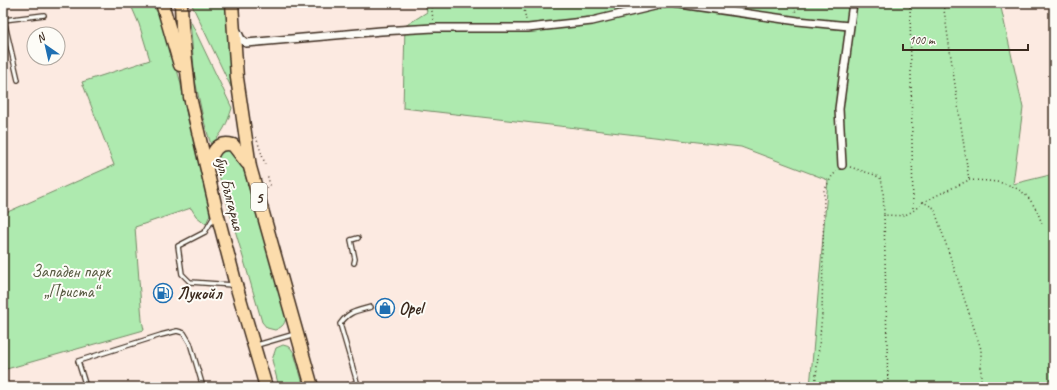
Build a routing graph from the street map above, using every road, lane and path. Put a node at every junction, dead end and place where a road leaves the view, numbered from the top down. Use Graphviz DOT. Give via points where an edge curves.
graph roads {
  1 [pos="156,3"];
  2 [pos="162,3"];
  3 [pos="181,3"];
  4 [pos="232,3"];
  5 [pos="431,3"];
  6 [pos="523,3"];
  7 [pos="667,3"];
  8 [pos="673,3"];
  9 [pos="793,3"];
  10 [pos="853,3"];
  11 [pos="910,3"];
  12 [pos="943,3"];
  13 [pos="44,15"];
  14 [pos="4,18"];
  15 [pos="232,18"];
  16 [pos="798,21"];
  17 [pos="168,22"];
  18 [pos="849,26"];
  19 [pos="434,28"];
  20 [pos="528,28"];
  21 [pos="246,43"];
  22 [pos="236,62"];
  23 [pos="18,80"];
  24 [pos="190,97"];
  25 [pos="256,136"];
  26 [pos="265,164"];
  27 [pos="842,165"];
  28 [pos="250,167"];
  29 [pos="206,168"];
  30 [pos="267,174"];
  31 [pos="968,180"];
  32 [pos="270,185"];
  33 [pos="922,202"];
  34 [pos="913,212"];
  35 [pos="217,213"];
  36 [pos="884,215"];
  37 [pos="1043,226"];
  38 [pos="358,238"];
  39 [pos="354,263"];
  40 [pos="236,285"];
  41 [pos="371,307"];
  42 [pos="297,334"];
  43 [pos="254,345"];
  44 [pos="312,384"];
  45 [pos="86,387"];
  46 [pos="203,387"];
  47 [pos="265,387"];
  48 [pos="344,387"];
  49 [pos="815,387"];
  50 [pos="888,387"];
  51 [pos="981,387"];
  1 -- 17 [label="lane"];
  2 -- 17 [label="highway"];
  3 -- 24 [label="highway, бул. България"];
  4 -- 15 [label="highway, бул. България / 5"];
  5 -- 19 [label="path"];
  6 -- 20 [label="path"];
  7 -- 20 [label="street" via="592,21"];
  8 -- 16 [label="street"];
  9 -- 16 [label="path"];
  10 -- 18 [label="street"];
  11 -- 34 [label="path"];
  12 -- 31 [label="path"];
  13 -- 14 [label="lane"];
  14 -- 23 [label="lane"];
  15 -- 21 [label="street" via="238,34"];
  15 -- 22 [label="highway, бул. България / 5"];
  16 -- 18 [label="street"];
  17 -- 24 [label="highway"];
  18 -- 27 [label="street" via="839,109"];
  19 -- 20 [label="street"];
  19 -- 21 [label="street"];
  21 -- 22 [label="street"];
  22 -- 28 [label="highway, бул. България / 5"];
  24 -- 29 [label="highway, бул. България"];
  25 -- 26 [label="path"];
  27 -- 36 [label="path" via="881,179"];
  27 -- 49 [label="path" via="824,191 822,315"];
  28 -- 29 [label="highway" via="238,150 228,144 218,146"];
  28 -- 42 [label="highway, бул. България / 5"];
  29 -- 35 [label="highway, бул. България"];
  30 -- 32 [label="path"];
  31 -- 33 [label="path"];
  31 -- 37 [label="path" via="996,181 1019,189 1034,205"];
  33 -- 34 [label="path"];
  33 -- 51 [label="path" via="934,208 981,349"];
  34 -- 36 [label="path" via="903,216"];
  35 -- 40 [label="highway, бул. България"];
  35 -- 40 [label="lane" via="205,232 178,246 182,274 190,282"];
  36 -- 50 [label="path"];
  38 -- 39 [label="lane" via="351,240"];
  40 -- 43 [label="highway, бул. България"];
  41 -- 48 [label="lane" via="351,312 340,324 357,382"];
  42 -- 43 [label="lane"];
  42 -- 44 [label="highway, бул. България / 5"];
  43 -- 47 [label="highway, бул. България"];
  45 -- 46 [label="lane" via="78,361 177,332 184,334 190,343"];
}
